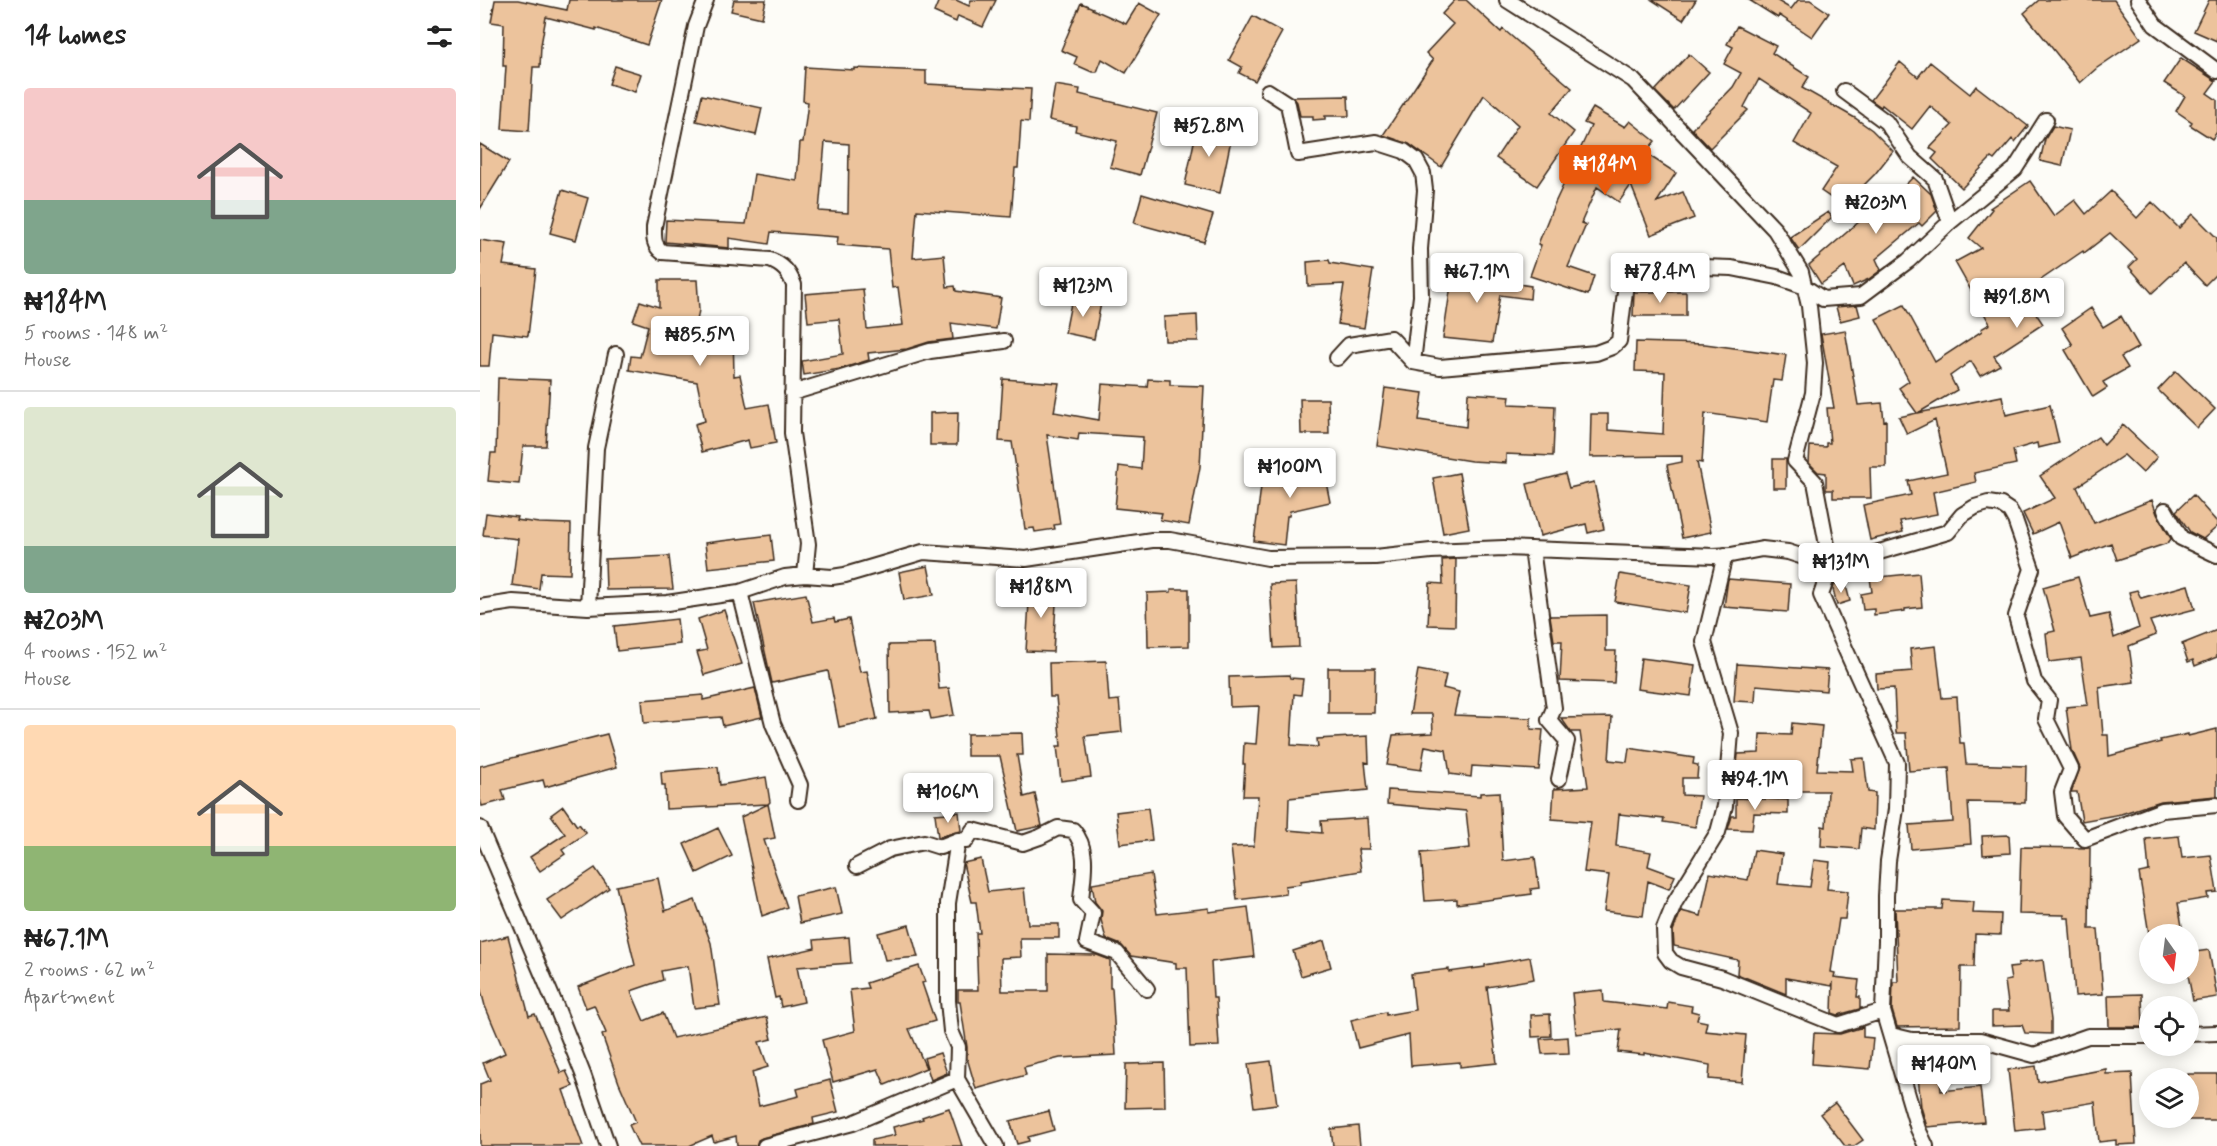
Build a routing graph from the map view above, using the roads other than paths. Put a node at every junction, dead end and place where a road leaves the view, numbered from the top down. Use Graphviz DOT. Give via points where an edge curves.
graph roads {
  1 [pos="706,0"];
  2 [pos="1507,0"];
  3 [pos="2138,0"];
  4 [pos="2217,71"];
  5 [pos="1269,91"];
  6 [pos="1844,92"];
  7 [pos="2046,120"];
  8 [pos="1950,222"];
  9 [pos="1805,287"];
  10 [pos="1004,341"];
  11 [pos="616,354"];
  12 [pos="1337,358"];
  13 [pos="1413,362"];
  14 [pos="792,393"];
  15 [pos="2165,510"];
  16 [pos="1532,549"];
  17 [pos="1725,555"];
  18 [pos="2217,555"];
  19 [pos="1831,566"];
  20 [pos="805,575"];
  21 [pos="740,592"];
  22 [pos="480,606"];
  23 [pos="588,607"];
  24 [pos="1559,779"];
  25 [pos="798,800"];
  26 [pos="2217,805"];
  27 [pos="480,828"];
  28 [pos="958,840"];
  29 [pos="857,866"];
  30 [pos="1148,988"];
  31 [pos="1883,1011"];
  32 [pos="2217,1033"];
  33 [pos="2199,1034"];
  34 [pos="1891,1035"];
  35 [pos="2139,1036"];
  36 [pos="957,1079"];
  37 [pos="608,1146"];
  38 [pos="765,1146"];
  39 [pos="996,1146"];
  40 [pos="1926,1146"];
  1 -- 14 [label="street" via="696,26 654,239 656,248 662,252 770,260 782,265 794,285"];
  2 -- 9 [label="street" via="1633,80 1775,230 1801,272"];
  3 -- 4 [label="street" via="2155,26"];
  5 -- 13 [label="street" via="1288,104 1298,154 1376,142 1404,151 1416,160 1423,173 1421,296"];
  6 -- 8 [label="street" via="1886,122 1910,157 1935,179"];
  7 -- 8 [label="street" via="2015,169"];
  8 -- 9 [label="street" via="1908,261 1861,296 1823,299"];
  9 -- 13 [label="street" via="1732,268 1645,265 1631,272 1626,283 1619,340 1612,347 1596,353 1440,368"];
  9 -- 19 [label="street" via="1815,363 1813,393 1795,461 1815,482"];
  10 -- 14 [label="street" via="930,351"];
  11 -- 23 [label="street" via="596,448"];
  12 -- 13 [label="street" via="1349,345 1391,338"];
  14 -- 20 [label="street" via="792,433 808,544"];
  15 -- 18 [label="street" via="2181,538"];
  16 -- 17 [label="street"];
  16 -- 20 [label="street" via="1268,558 1152,540 1026,559 923,552 845,575"];
  16 -- 24 [label="street" via="1554,708 1549,720 1568,741"];
  17 -- 19 [label="street" via="1762,549 1788,552"];
  17 -- 31 [label="street" via="1704,642 1731,733 1725,806 1718,832 1675,902 1664,929 1665,953 1681,967 1779,999 1838,1025"];
  19 -- 26 [label="street" via="1948,532 1975,507 2001,505 2016,520 2032,569 2016,616 2034,681 2049,700 2046,719 2071,769 2062,792 2064,816 2085,839 2162,810"];
  19 -- 31 [label="street" via="1821,595 1897,763 1887,884"];
  20 -- 21 [label="street" via="785,577"];
  21 -- 23 [label="street" via="667,603"];
  21 -- 25 [label="street" via="772,724 800,785"];
  22 -- 23 [label="street" via="513,603"];
  27 -- 37 [label="street" via="558,1011"];
  28 -- 29 [label="street" via="940,846 924,842 890,849"];
  28 -- 30 [label="street" via="966,841 973,830 1023,843 1058,828 1073,830 1085,850 1082,900 1093,913 1087,942 1117,953"];
  28 -- 36 [label="street" via="948,903 948,1001 951,1031 958,1047"];
  31 -- 34 [label="street"];
  32 -- 33 [label="street"];
  34 -- 35 [label="street" via="1912,1040 1980,1040 2034,1055 2088,1036"];
  34 -- 40 [label="street"];
  36 -- 38 [label="street" via="853,1123"];
  36 -- 39 [label="street"];
}
